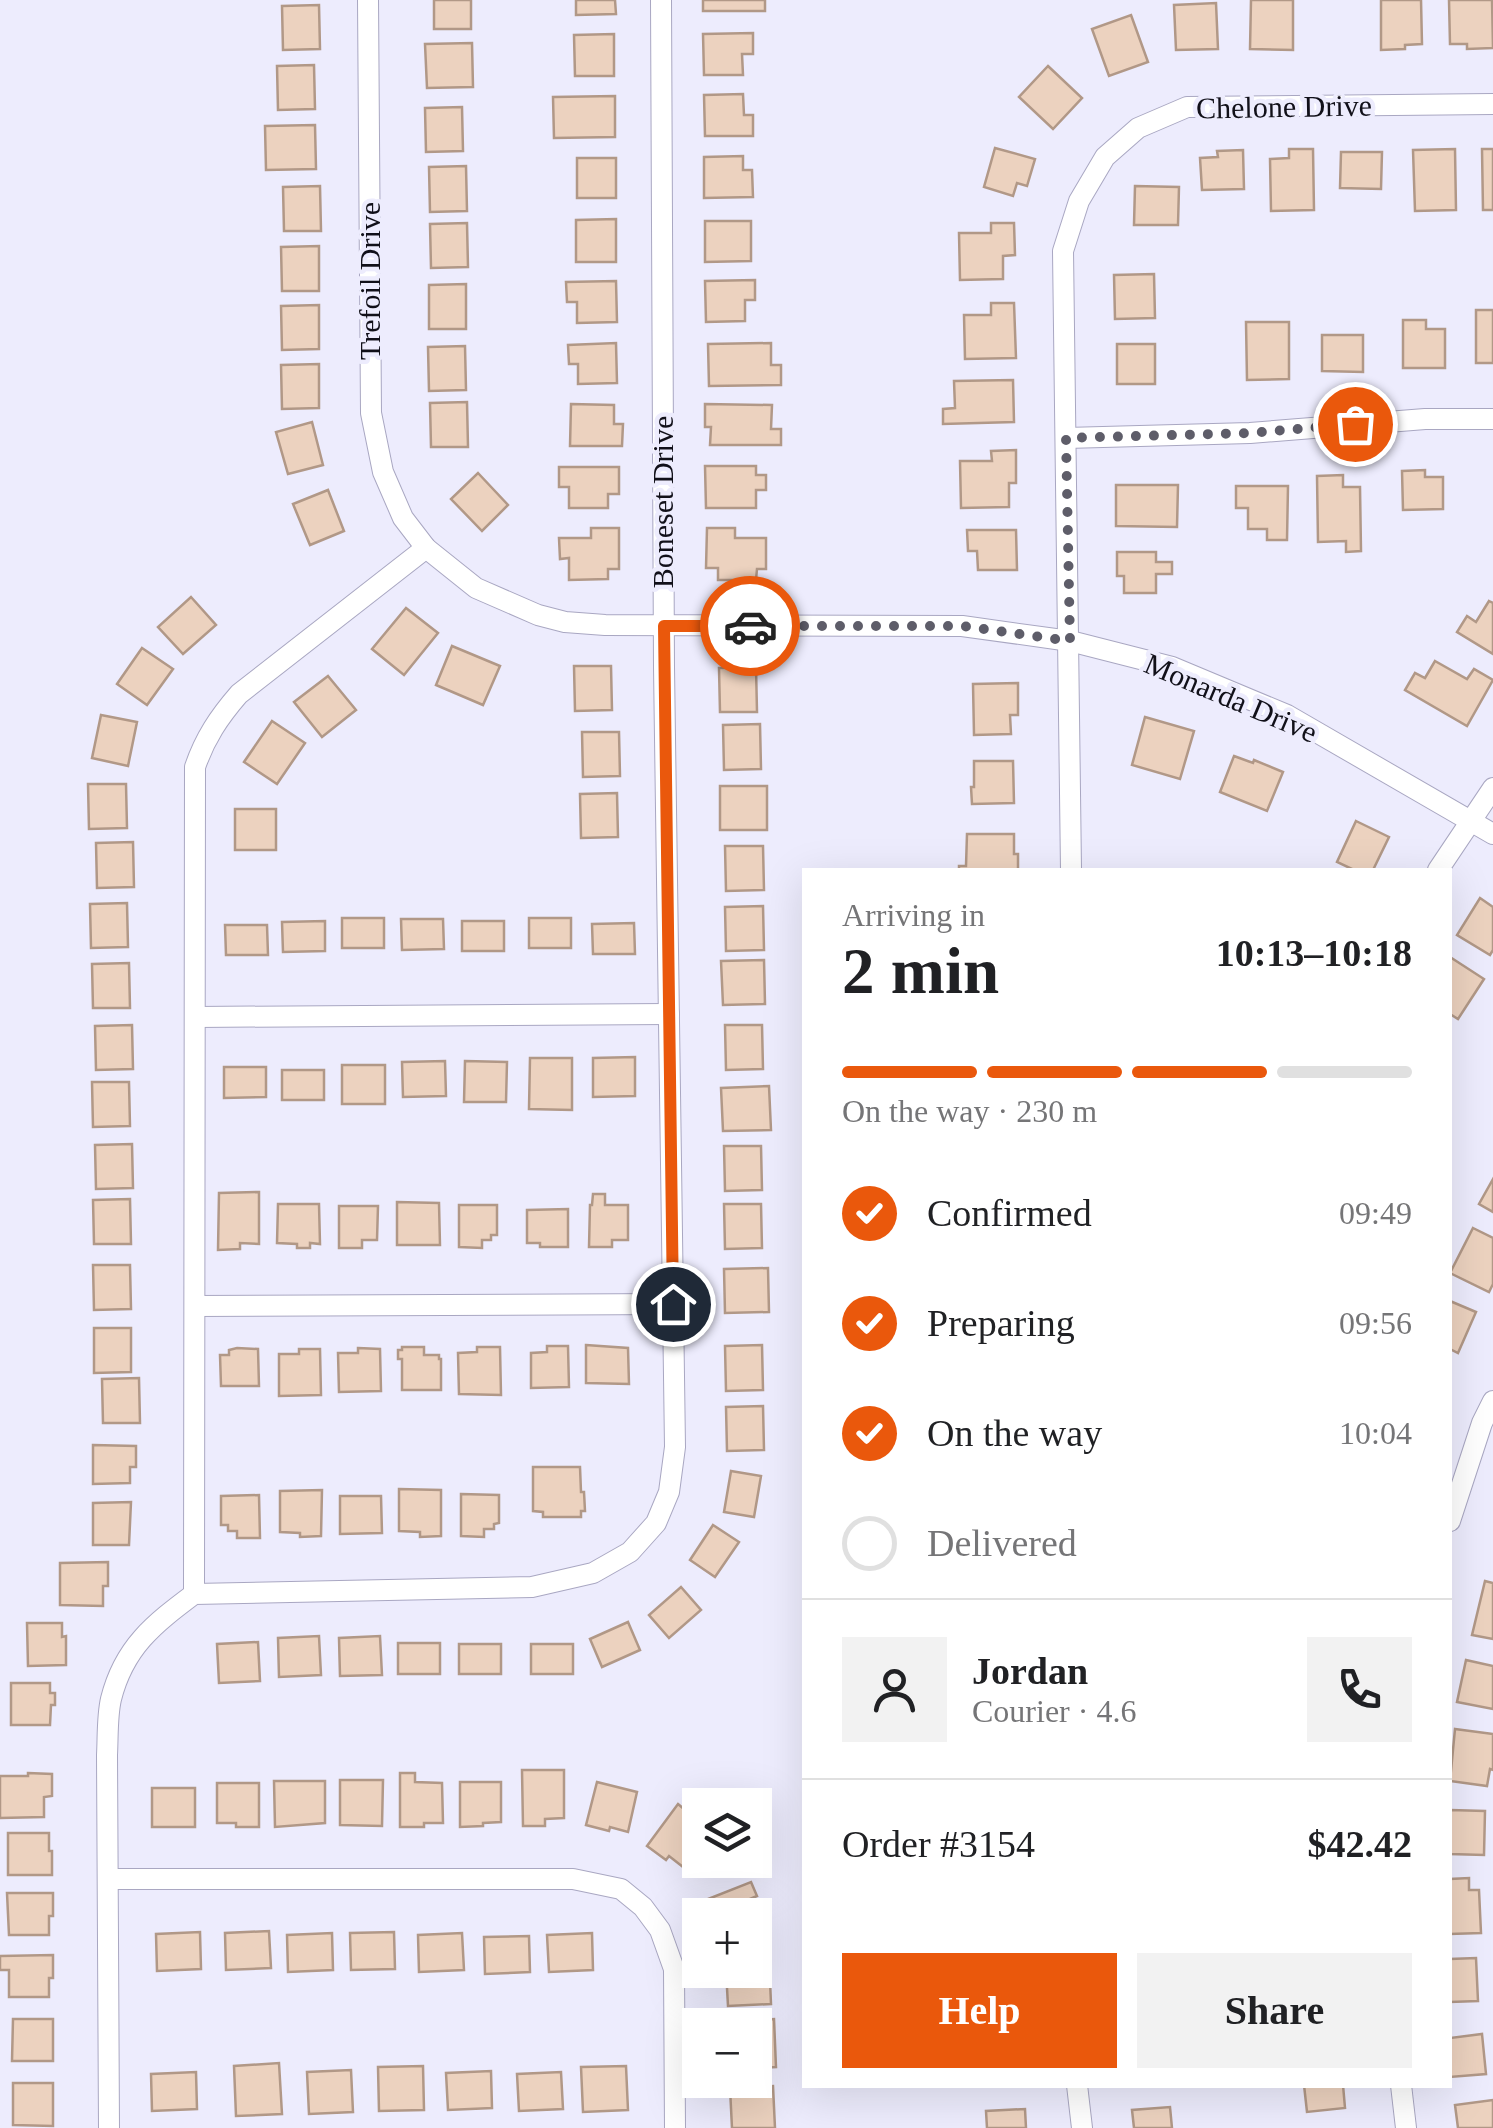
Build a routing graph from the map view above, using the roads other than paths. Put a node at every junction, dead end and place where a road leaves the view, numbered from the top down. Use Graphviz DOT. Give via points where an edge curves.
graph roads {
  1 [pos="368,0"];
  2 [pos="661,0"];
  3 [pos="1493,104"];
  4 [pos="1493,418"];
  5 [pos="1066,438"];
  6 [pos="426,548"];
  7 [pos="664,626"];
  8 [pos="1070,641"];
  9 [pos="1493,788"];
  10 [pos="1472,820"];
  11 [pos="1493,834"];
  12 [pos="1072,868"];
  13 [pos="1439,868"];
  14 [pos="669,1014"];
  15 [pos="196,1018"];
  16 [pos="673,1304"];
  17 [pos="195,1306"];
  18 [pos="1493,1401"];
  19 [pos="1452,1515"];
  20 [pos="194,1594"];
  21 [pos="108,1879"];
  22 [pos="1077,2088"];
  23 [pos="1401,2088"];
  24 [pos="109,2128"];
  25 [pos="675,2128"];
  26 [pos="1082,2128"];
  27 [pos="1406,2128"];
  1 -- 6 [label="street, Trefoil Drive" via="371,413 383,472 403,518"];
  2 -- 7 [label="street, Boneset Drive"];
  3 -- 5 [label="street, Chelone Drive" via="1188,106 1138,128 1105,157 1079,201 1063,251"];
  4 -- 5 [label="street"];
  5 -- 8 [label="street, Chelone Drive"];
  6 -- 7 [label="street, Monarda Drive" via="476,588 538,615"];
  6 -- 15 [label="street" via="239,694 204,740 194,791"];
  7 -- 8 [label="street, Monarda Drive" via="962,626"];
  7 -- 14 [label="street, Boneset Drive"];
  8 -- 10 [label="street, Monarda Drive" via="1172,667 1286,715"];
  8 -- 12 [label="street, Chelone Drive"];
  9 -- 10 [label="street"];
  10 -- 11 [label="street, Monarda Drive"];
  10 -- 13 [label="street"];
  14 -- 15 [label="street"];
  14 -- 16 [label="street, Boneset Drive"];
  15 -- 17 [label="street"];
  16 -- 17 [label="street"];
  16 -- 20 [label="street, Boneset Drive" via="675,1447 669,1492 656,1523 630,1552 593,1573 532,1587"];
  17 -- 20 [label="street"];
  18 -- 19 [label="street"];
  20 -- 21 [label="street" via="152,1625 124,1662 110,1701"];
  21 -- 24 [label="street"];
  21 -- 25 [label="street" via="572,1879 620,1889 660,1930 674,1969"];
  22 -- 26 [label="street"];
  23 -- 27 [label="street"];
}
